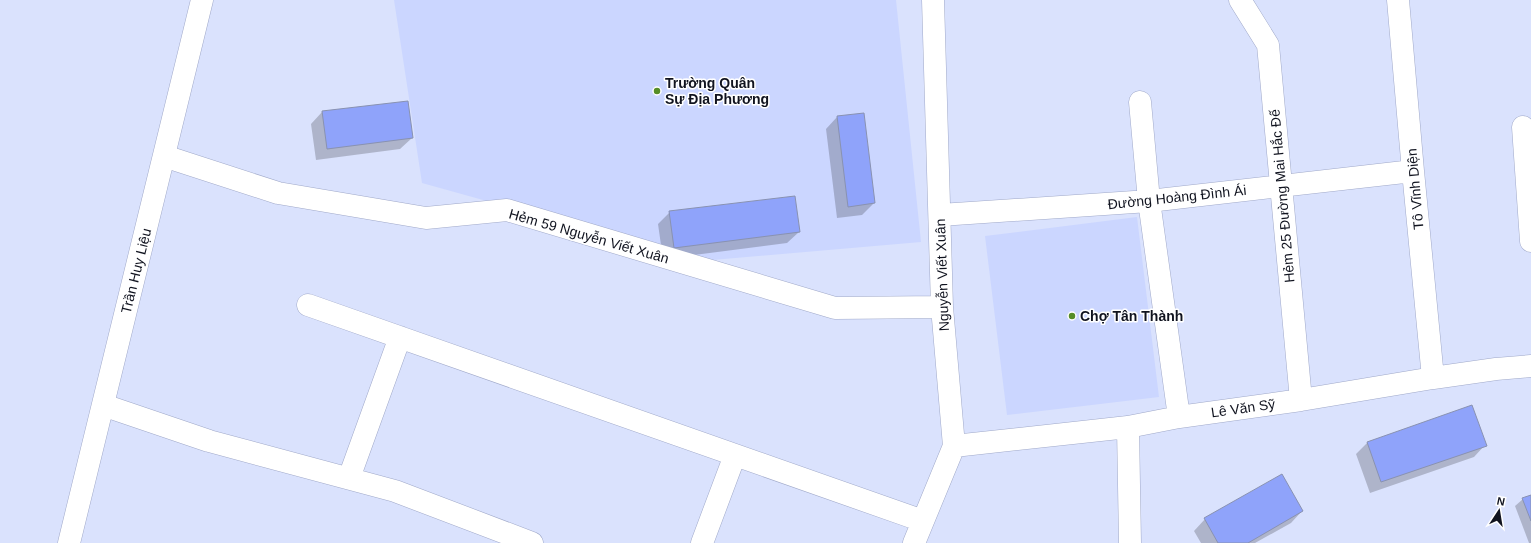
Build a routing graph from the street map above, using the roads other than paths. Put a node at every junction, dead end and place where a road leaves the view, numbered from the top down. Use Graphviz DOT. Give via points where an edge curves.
graph roads {
  1 [pos="202,0"];
  2 [pos="933,0"];
  3 [pos="1240,0"];
  4 [pos="1398,0"];
  5 [pos="1140,102"];
  6 [pos="1523,128"];
  7 [pos="164,156"];
  8 [pos="1413,171"];
  9 [pos="1281,186"];
  10 [pos="1149,201"];
  11 [pos="940,216"];
  12 [pos="1531,241"];
  13 [pos="308,305"];
  14 [pos="942,307"];
  15 [pos="400,337"];
  16 [pos="1531,366"];
  17 [pos="1433,378"];
  18 [pos="1301,400"];
  19 [pos="103,404"];
  20 [pos="1179,418"];
  21 [pos="1128,427"];
  22 [pos="954,446"];
  23 [pos="736,455"];
  24 [pos="349,478"];
  25 [pos="923,521"];
  26 [pos="69,543"];
  27 [pos="532,543"];
  28 [pos="702,543"];
  29 [pos="914,543"];
  30 [pos="1130,543"];
  1 -- 7 [label="street, Trần Huy Liệu"];
  2 -- 11 [label="street, Nguyễn Viết Xuân"];
  3 -- 9 [label="street, Hẻm 25 Đường Mai Hắc Đế" via="1268,45"];
  4 -- 8 [label="street, Tô Vĩnh Diện"];
  5 -- 10 [label="street"];
  6 -- 12 [label="street"];
  7 -- 14 [label="street, Hẻm 59 Nguyễn Viết Xuân" via="278,193 426,218 507,210 835,308"];
  7 -- 19 [label="street, Trần Huy Liệu"];
  8 -- 9 [label="street, Đường Hoàng Đình Ái"];
  8 -- 17 [label="street, Tô Vĩnh Diện"];
  9 -- 10 [label="street, Đường Hoàng Đình Ái"];
  9 -- 18 [label="street, Hẻm 25 Đường Mai Hắc Đế"];
  10 -- 11 [label="street, Đường Hoàng Đình Ái"];
  10 -- 20 [label="street"];
  11 -- 14 [label="street, Nguyễn Viết Xuân"];
  13 -- 15 [label="street"];
  14 -- 22 [label="street, Nguyễn Viết Xuân"];
  15 -- 23 [label="street"];
  15 -- 24 [label="street"];
  16 -- 17 [label="street, Lê Văn Sỹ"];
  17 -- 18 [label="street, Lê Văn Sỹ"];
  18 -- 20 [label="street, Lê Văn Sỹ"];
  19 -- 24 [label="street" via="209,440"];
  19 -- 26 [label="street, Trần Huy Liệu"];
  20 -- 21 [label="street, Lê Văn Sỹ"];
  21 -- 22 [label="street, Lê Văn Sỹ"];
  21 -- 30 [label="street"];
  22 -- 25 [label="street, Nguyễn Viết Xuân"];
  23 -- 25 [label="street"];
  23 -- 28 [label="street"];
  24 -- 27 [label="street" via="394,491"];
  25 -- 29 [label="street, Nguyễn Viết Xuân"];
}
